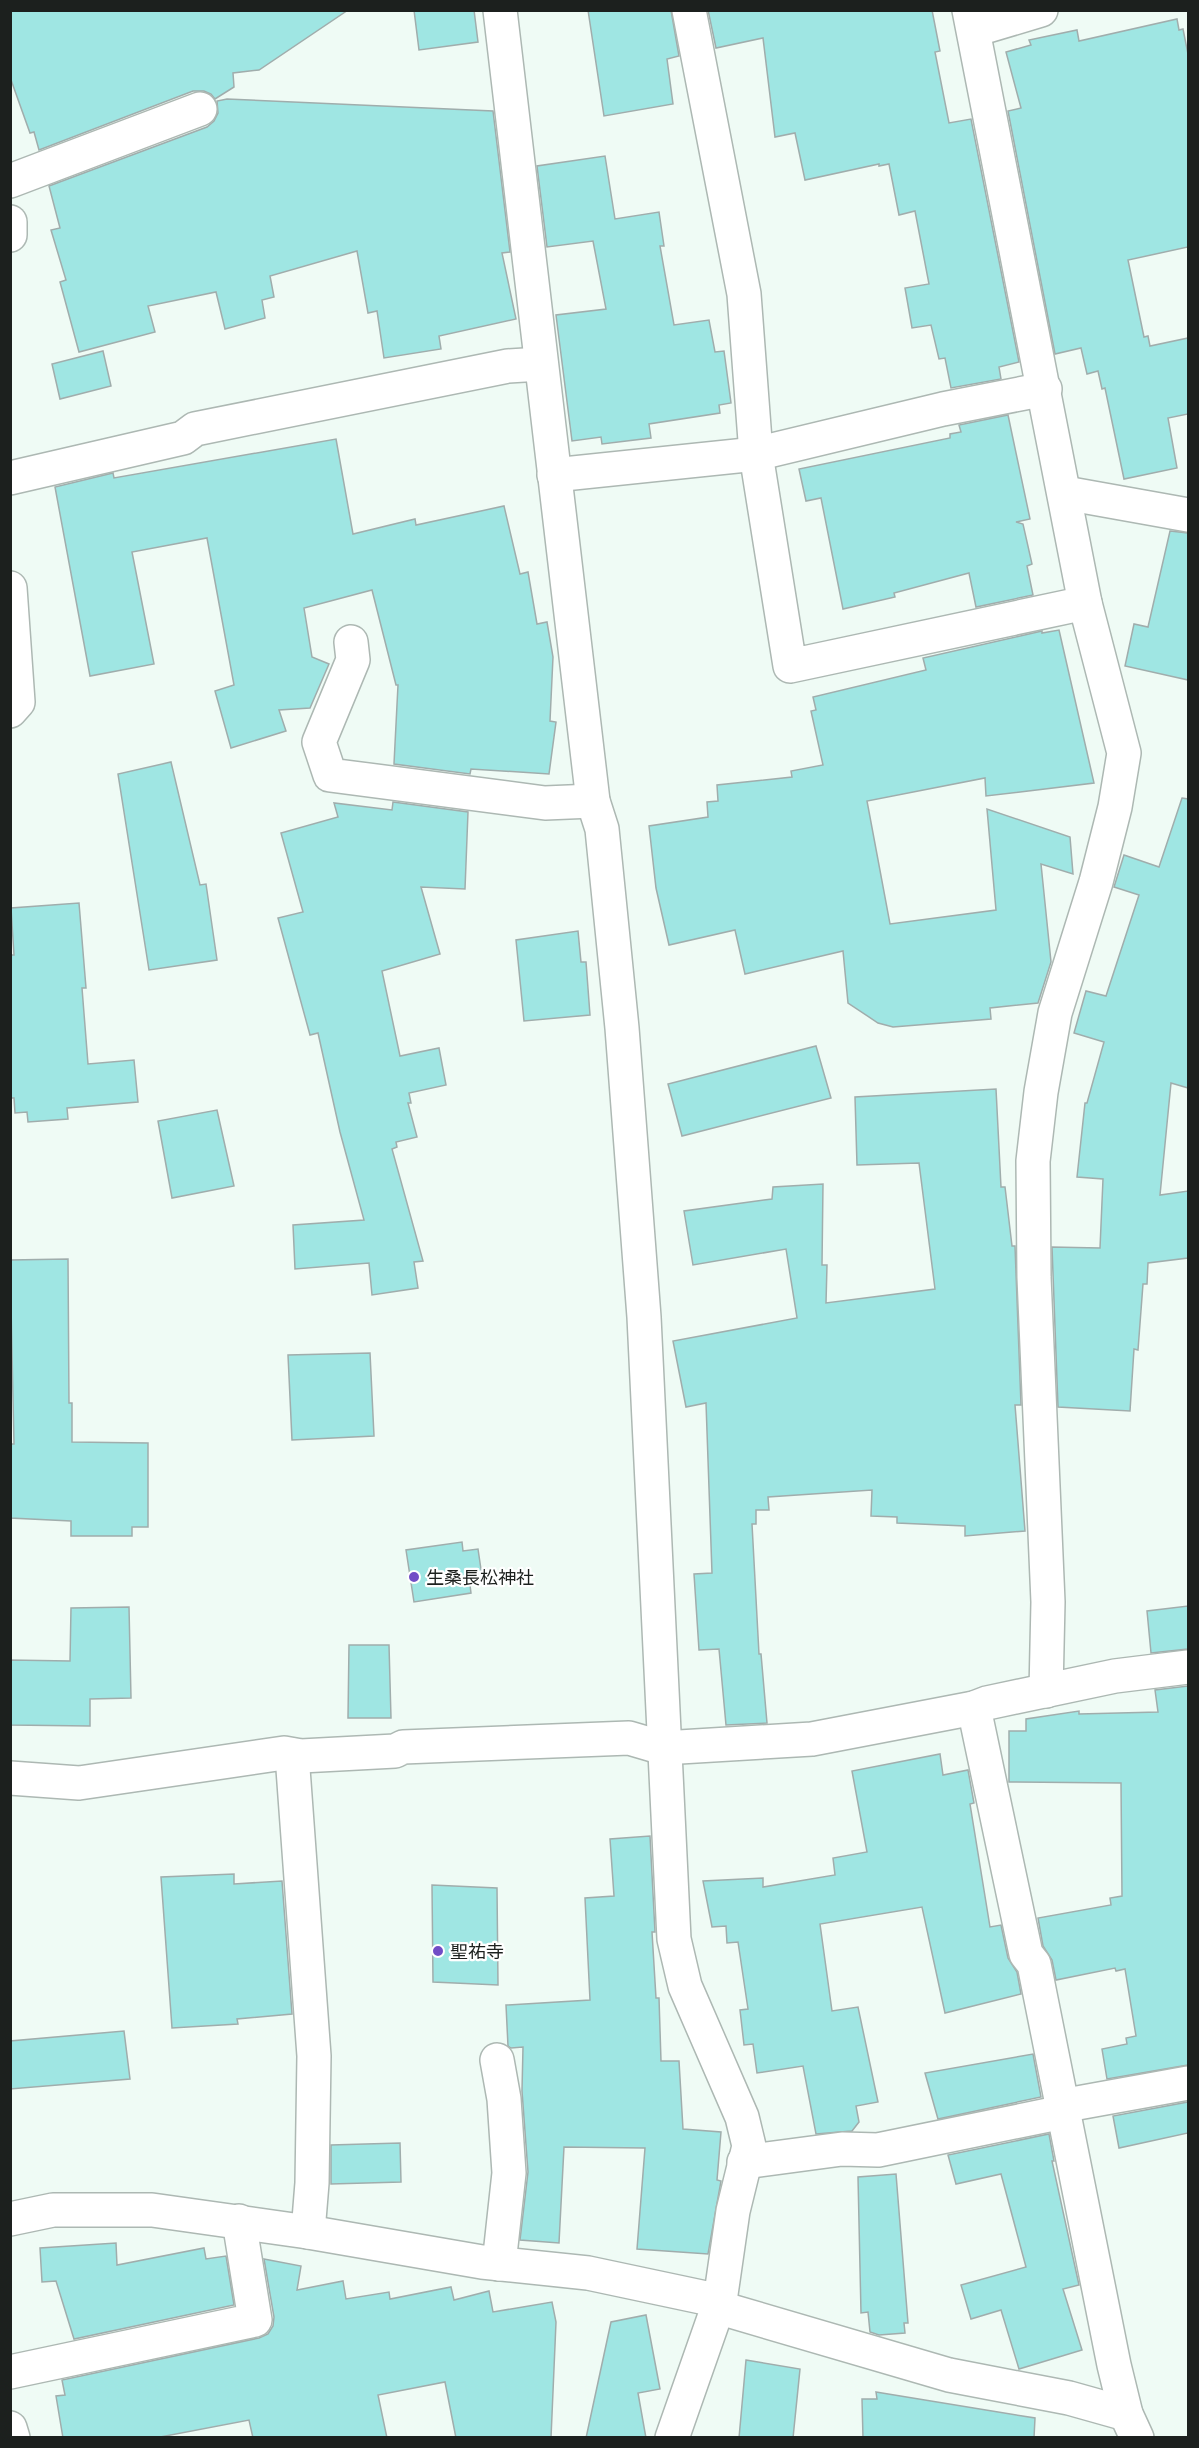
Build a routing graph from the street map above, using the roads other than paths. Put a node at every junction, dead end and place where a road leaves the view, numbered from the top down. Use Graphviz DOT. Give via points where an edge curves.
graph roads {
  1 [pos="500,10"];
  2 [pos="689,10"];
  3 [pos="1041,10"];
  4 [pos="971,20"];
  5 [pos="200,109"];
  6 [pos="10,181"];
  7 [pos="10,222"];
  8 [pos="10,236"];
  9 [pos="541,364"];
  10 [pos="1045,389"];
  11 [pos="756,454"];
  12 [pos="554,475"];
  13 [pos="10,478"];
  14 [pos="1065,493"];
  15 [pos="1188,516"];
  16 [pos="10,588"];
  17 [pos="1085,603"];
  18 [pos="351,642"];
  19 [pos="10,711"];
  20 [pos="593,801"];
  21 [pos="1188,1667"];
  22 [pos="1046,1690"];
  23 [pos="974,1708"];
  24 [pos="663,1748"];
  25 [pos="292,1755"];
  26 [pos="10,1778"];
  27 [pos="497,2060"];
  28 [pos="1188,2083"];
  29 [pos="1062,2109"];
  30 [pos="744,2162"];
  31 [pos="10,2219"];
  32 [pos="239,2221"];
  33 [pos="308,2232"];
  34 [pos="499,2264"];
  35 [pos="718,2304"];
  36 [pos="10,2372"];
  37 [pos="1132,2426"];
  38 [pos="10,2428"];
  39 [pos="13,2438"];
  40 [pos="672,2438"];
  1 -- 9 [label="street"];
  2 -- 11 [label="street" via="744,294"];
  3 -- 4 [label="street"];
  4 -- 10 [label="street"];
  5 -- 6 [label="street"];
  7 -- 8 [label="street"];
  9 -- 12 [label="street"];
  9 -- 13 [label="street" via="508,366 195,429 183,438"];
  10 -- 11 [label="street"];
  10 -- 14 [label="street"];
  11 -- 12 [label="street"];
  11 -- 17 [label="street" via="790,666"];
  12 -- 20 [label="street"];
  14 -- 15 [label="street"];
  14 -- 17 [label="street"];
  16 -- 19 [label="street" via="18,702"];
  17 -- 22 [label="street" via="1124,753 1096,882 1055,1013 1033,1161 1048,1602"];
  18 -- 20 [label="street" via="353,660 320,742 330,775 545,803"];
  20 -- 24 [label="street" via="602,829 622,1028 642,1294"];
  21 -- 22 [label="street"];
  22 -- 23 [label="street"];
  23 -- 24 [label="street" via="828,1737"];
  23 -- 29 [label="street" via="1026,1954 1034,1964"];
  24 -- 25 [label="street" via="629,1738"];
  24 -- 30 [label="street" via="674,1939 685,1986 742,2117 749,2146"];
  25 -- 26 [label="street" via="284,1753 79,1783"];
  25 -- 33 [label="street" via="314,2056"];
  27 -- 34 [label="street" via="509,2173"];
  28 -- 29 [label="street"];
  29 -- 30 [label="street" via="878,2150 842,2149"];
  29 -- 37 [label="street" via="1112,2354"];
  30 -- 35 [label="street"];
  31 -- 32 [label="street" via="53,2210 152,2210"];
  32 -- 33 [label="street"];
  32 -- 36 [label="street" via="255,2320"];
  33 -- 34 [label="street"];
  34 -- 35 [label="street" via="588,2274"];
  35 -- 37 [label="street" via="949,2375 1069,2398"];
  35 -- 40 [label="street"];
  38 -- 39 [label="street"];
}
